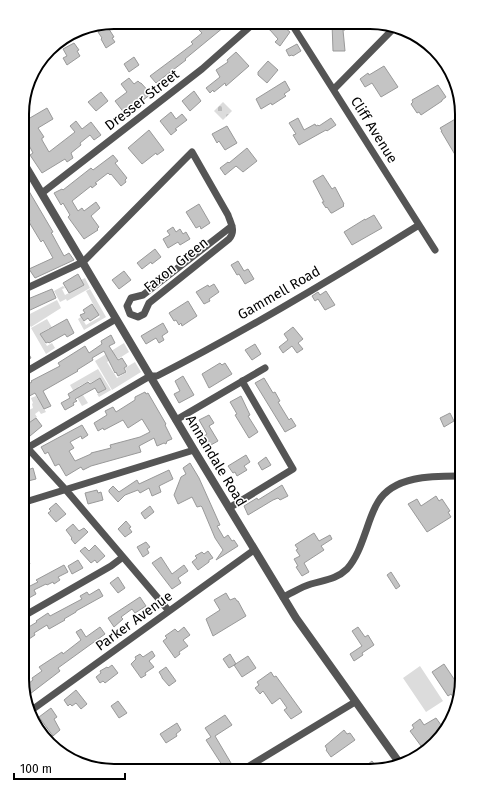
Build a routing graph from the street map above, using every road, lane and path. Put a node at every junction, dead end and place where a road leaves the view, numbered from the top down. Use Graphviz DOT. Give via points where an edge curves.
graph roads {
  1 [pos="247,29"];
  2 [pos="295,29"];
  3 [pos="390,32"];
  4 [pos="334,89"];
  5 [pos="29,172"];
  6 [pos="42,193"];
  7 [pos="419,225"];
  8 [pos="232,226"];
  9 [pos="435,250"];
  10 [pos="83,262"];
  11 [pos="29,287"];
  12 [pos="116,319"];
  13 [pos="265,368"];
  14 [pos="29,370"];
  15 [pos="150,376"];
  16 [pos="242,381"];
  17 [pos="176,420"];
  18 [pos="29,443"];
  19 [pos="29,449"];
  20 [pos="194,450"];
  21 [pos="455,476"];
  22 [pos="66,490"];
  23 [pos="29,501"];
  24 [pos="229,508"];
  25 [pos="254,550"];
  26 [pos="123,557"];
  27 [pos="283,597"];
  28 [pos="169,611"];
  29 [pos="29,613"];
  30 [pos="355,702"];
  31 [pos="34,708"];
  32 [pos="396,759"];
  33 [pos="253,764"];
  1 -- 6 [label="street, Dresser Street" via="202,69"];
  2 -- 4 [label="street, Cliff Avenue"];
  3 -- 4 [label="street"];
  4 -- 7 [label="street, Cliff Avenue"];
  5 -- 6 [label="street, Annandale Road"];
  6 -- 10 [label="street, Annandale Road"];
  7 -- 9 [label="street, Cliff Avenue"];
  7 -- 15 [label="street, Gammell Road" via="248,326 157,376"];
  8 -- 8 [label="street, Faxon Green" via="143,295 131,298 127,306 130,314 138,317 144,314 149,303 229,239 233,233"];
  8 -- 10 [label="street" via="192,152"];
  10 -- 11 [label="street"];
  10 -- 12 [label="street, Annandale Road"];
  12 -- 14 [label="street"];
  12 -- 15 [label="street, Annandale Road"];
  13 -- 16 [label="street"];
  15 -- 17 [label="street, Annandale Road"];
  15 -- 18 [label="street, Gammell Road"];
  16 -- 17 [label="street"];
  16 -- 24 [label="street" via="293,469"];
  17 -- 20 [label="street, Annandale Road"];
  19 -- 22 [label="street"];
  20 -- 22 [label="street"];
  20 -- 24 [label="street, Annandale Road"];
  21 -- 27 [label="street" via="414,480 390,490 378,501 355,556 347,568 337,576"];
  22 -- 23 [label="street"];
  22 -- 26 [label="street"];
  24 -- 25 [label="street, Annandale Road"];
  25 -- 27 [label="street, Annandale Road"];
  25 -- 28 [label="street, Parker Avenue"];
  26 -- 28 [label="street"];
  26 -- 29 [label="street"];
  27 -- 30 [label="street, Annandale Road"];
  28 -- 31 [label="street, Parker Avenue"];
  30 -- 32 [label="street, Annandale Road"];
  30 -- 33 [label="street"];
}
